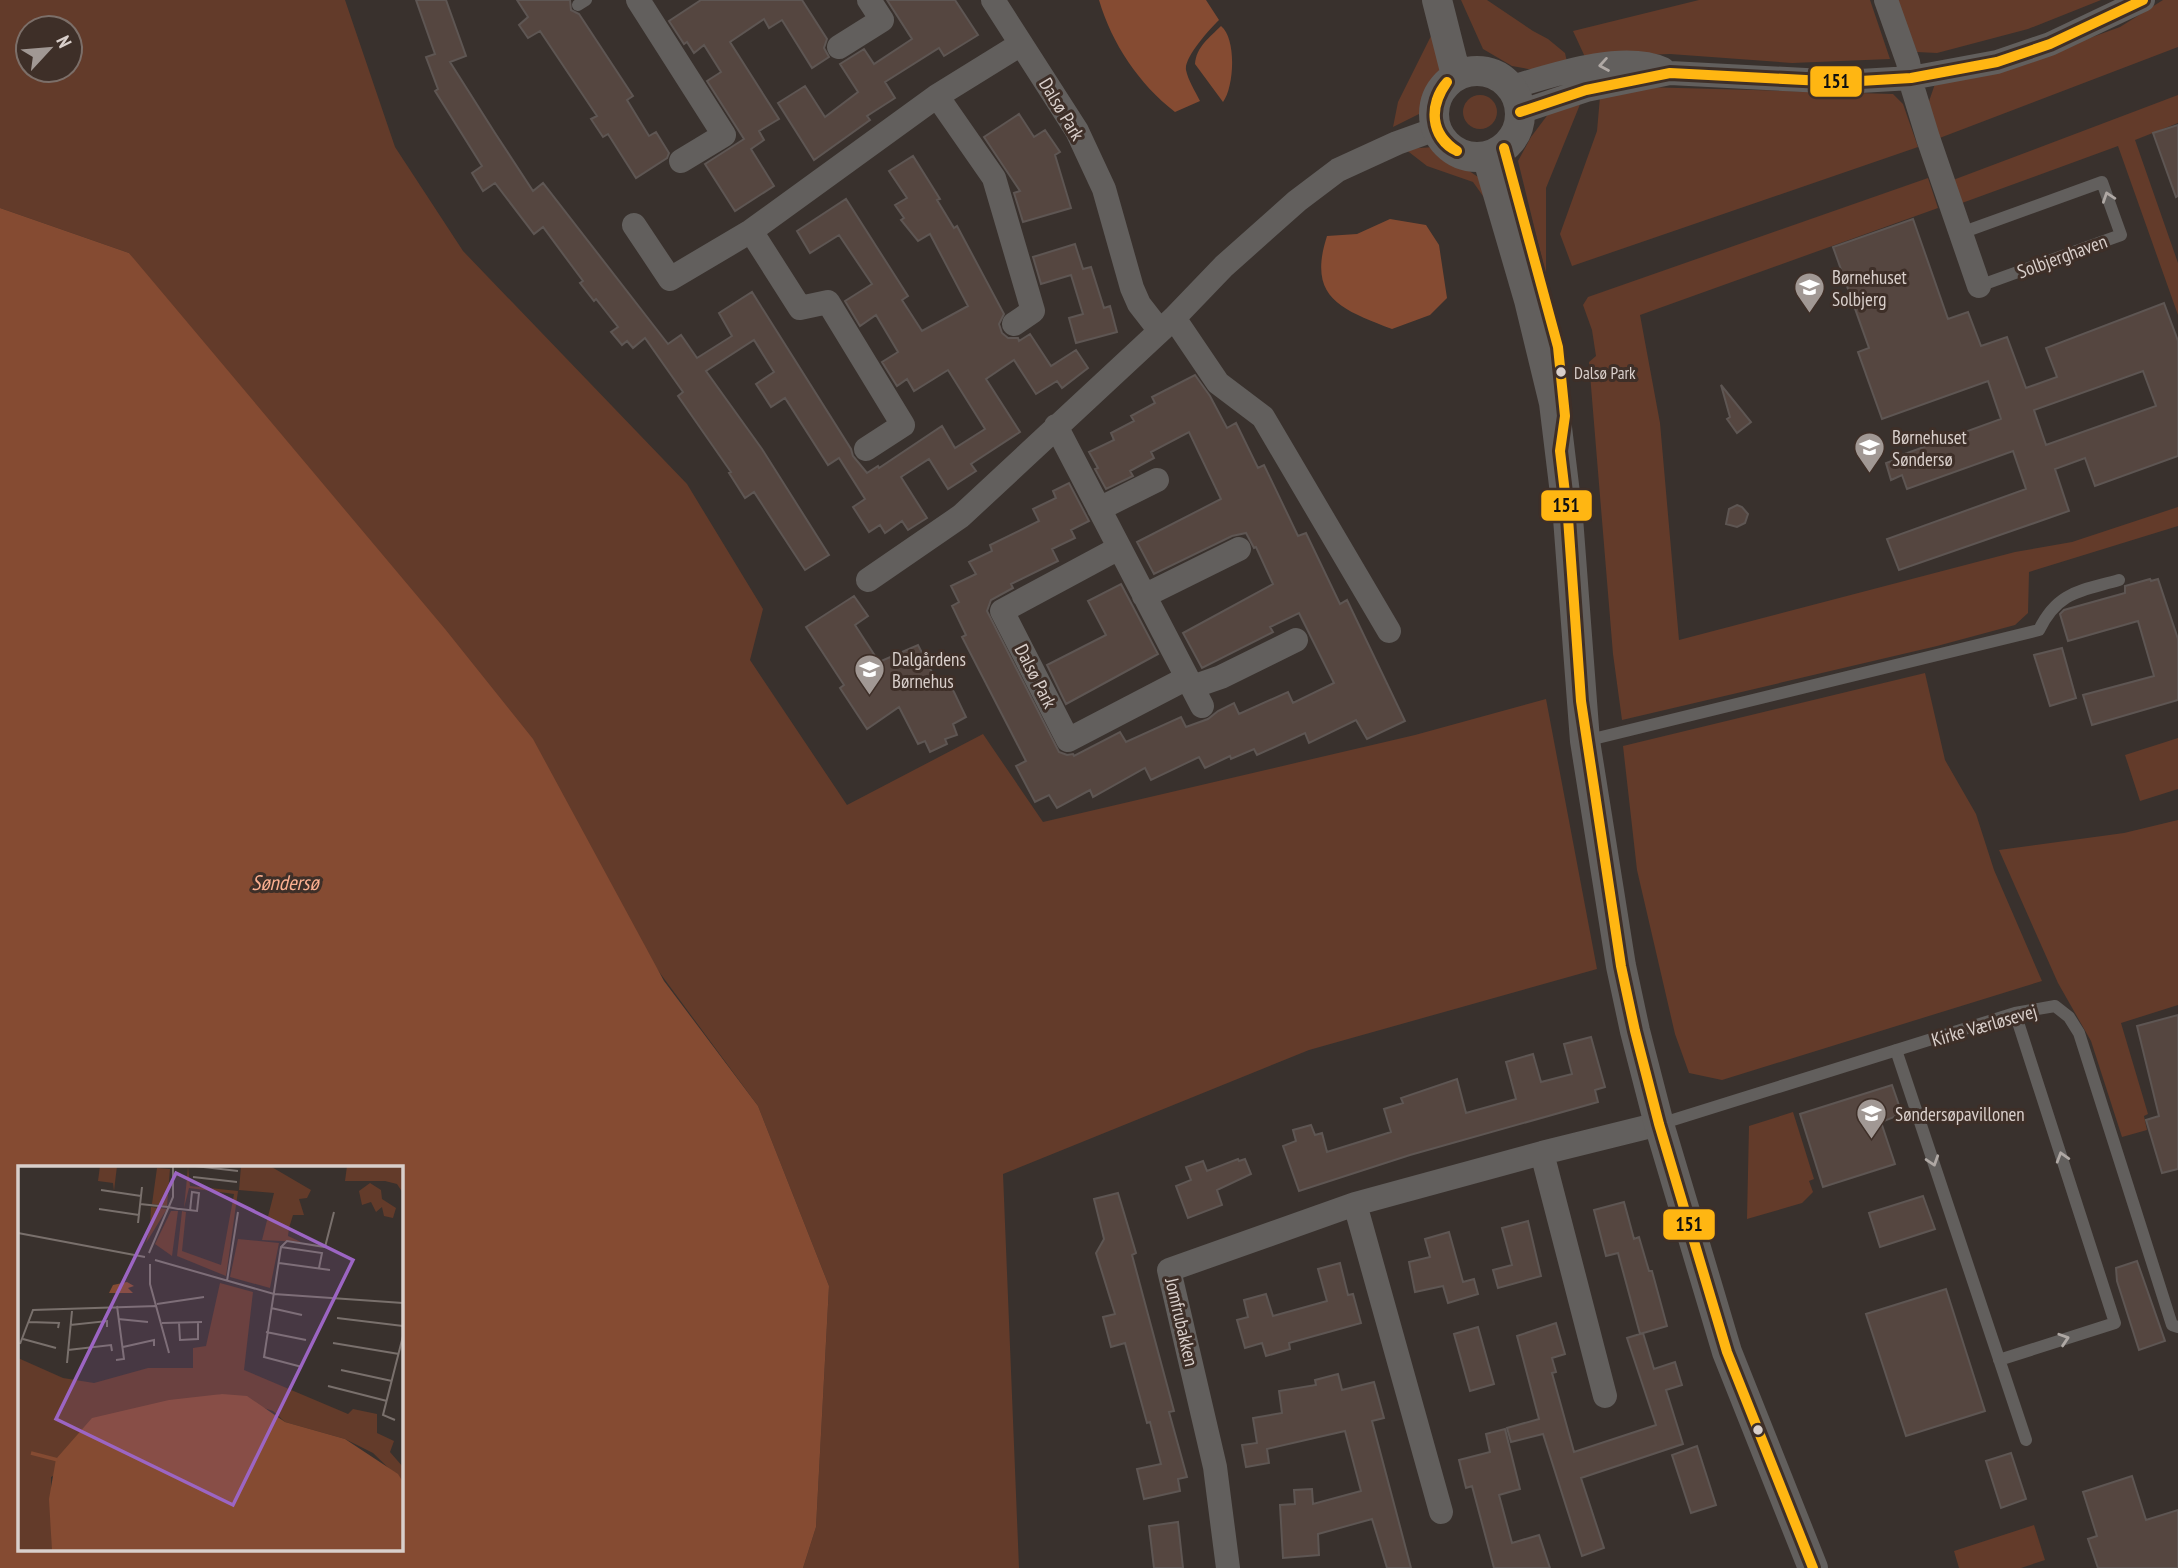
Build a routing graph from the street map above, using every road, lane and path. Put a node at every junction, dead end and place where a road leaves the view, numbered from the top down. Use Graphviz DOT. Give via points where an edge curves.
graph roads {
  1 [pos="638,0"];
  2 [pos="869,0"];
  3 [pos="993,0"];
  4 [pos="1437,0"];
  5 [pos="1451,0"];
  6 [pos="1886,0"];
  7 [pos="2143,0"];
  8 [pos="1021,44"];
  9 [pos="839,47"];
  10 [pos="1464,73"];
  11 [pos="1911,78"];
  12 [pos="937,96"];
  13 [pos="1516,99"];
  14 [pos="1436,129"];
  15 [pos="1495,152"];
  16 [pos="681,161"];
  17 [pos="634,225"];
  18 [pos="751,230"];
  19 [pos="1961,233"];
  20 [pos="1979,286"];
  21 [pos="1014,324"];
  22 [pos="1167,325"];
  23 [pos="1056,426"];
  24 [pos="866,449"];
  25 [pos="1157,480"];
  26 [pos="1099,509"];
  27 [pos="1119,548"];
  28 [pos="1239,549"];
  29 [pos="868,580"];
  30 [pos="2119,580"];
  31 [pos="1144,596"];
  32 [pos="1389,631"];
  33 [pos="1296,640"];
  34 [pos="1194,690"];
  35 [pos="1585,741"];
  36 [pos="2015,1013"];
  37 [pos="1896,1050"];
  38 [pos="1660,1124"];
  39 [pos="1542,1153"];
  40 [pos="1355,1204"];
  41 [pos="2178,1327"];
  42 [pos="1999,1360"];
  43 [pos="1605,1396"];
  44 [pos="2026,1440"];
  45 [pos="1441,1512"];
  46 [pos="1228,1568"];
  47 [pos="1813,1568"];
  1 -- 16 [label="street" via="724,135"];
  2 -- 9 [label="street" via="882,20"];
  3 -- 8 [label="street, Dalsø Park"];
  4 -- 10 [label="street"];
  5 -- 10 [label="street"];
  6 -- 11 [label="street, Solbjerghaven"];
  7 -- 11 [label="street" via="2050,44"];
  8 -- 12 [label="street"];
  8 -- 22 [label="street, Dalsø Park" via="1077,131 1104,189 1139,304"];
  10 -- 13 [label="street" via="1494,74"];
  10 -- 14 [label="street" via="1445,84 1437,96"];
  11 -- 13 [label="street" via="1843,82 1670,73"];
  11 -- 19 [label="street, Solbjerghaven"];
  12 -- 18 [label="street"];
  12 -- 21 [label="street" via="994,178 1033,312"];
  13 -- 15 [label="street" via="1516,134"];
  14 -- 15 [label="street" via="1458,153 1472,157"];
  14 -- 22 [label="street" via="1338,170 1224,266"];
  15 -- 35 [label="street" via="1555,403"];
  17 -- 18 [label="street" via="670,279"];
  18 -- 24 [label="street" via="800,308 828,302 903,425"];
  19 -- 20 [label="street, Solbjerghaven"];
  20 -- 19 [label="lane, Solbjerghaven, one-way" via="2121,235 2102,182"];
  22 -- 23 [label="street"];
  22 -- 32 [label="street, Dalsø Park" via="1218,383 1263,417"];
  23 -- 26 [label="street"];
  23 -- 29 [label="street" via="961,516"];
  25 -- 26 [label="street"];
  26 -- 27 [label="street"];
  27 -- 31 [label="street"];
  27 -- 34 [label="street, Dalsø Park" via="1002,611 1068,740"];
  28 -- 31 [label="street"];
  30 -- 35 [label="lane" via="2067,595 2048,611 2039,630"];
  31 -- 34 [label="street"];
  33 -- 34 [label="street, Dalsø Park"];
  35 -- 38 [label="street" via="1621,966"];
  36 -- 37 [label="lane, Kirke Værløsevej"];
  36 -- 41 [label="lane, Kirke Værløsevej" via="2055,1006 2079,1033 2172,1325"];
  42 -- 36 [label="lane, one-way" via="2115,1323"];
  37 -- 38 [label="lane, Kirke Værløsevej"];
  37 -- 42 [label="lane, one-way"];
  38 -- 39 [label="street, Jomfrubakken"];
  38 -- 47 [label="street" via="1727,1352"];
  39 -- 40 [label="street, Jomfrubakken"];
  39 -- 43 [label="street"];
  40 -- 45 [label="street"];
  40 -- 46 [label="street, Jomfrubakken" via="1169,1270 1215,1467"];
  42 -- 44 [label="lane"];
}
